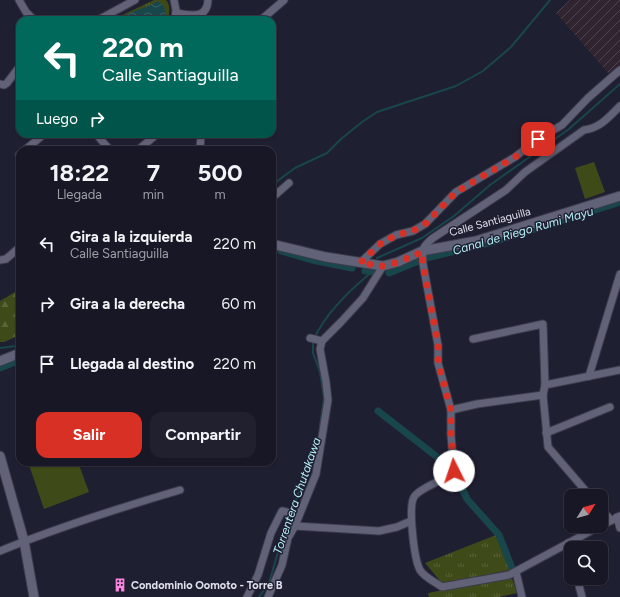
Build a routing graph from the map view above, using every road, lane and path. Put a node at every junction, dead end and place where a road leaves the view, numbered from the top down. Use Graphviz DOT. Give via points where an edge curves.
graph roads {
  1 [pos="19,0"];
  2 [pos="135,0"];
  3 [pos="174,0"];
  4 [pos="208,0"];
  5 [pos="284,0"];
  6 [pos="30,16"];
  7 [pos="105,16"];
  8 [pos="175,16"];
  9 [pos="266,16"];
  10 [pos="620,70"];
  11 [pos="16,71"];
  12 [pos="0,84"];
  13 [pos="620,106"];
  14 [pos="39,138"];
  15 [pos="100,138"];
  16 [pos="152,138"];
  17 [pos="30,146"];
  18 [pos="106,146"];
  19 [pos="143,146"];
  20 [pos="290,183"];
  21 [pos="276,195"];
  22 [pos="620,196"];
  23 [pos="276,245"];
  24 [pos="16,251"];
  25 [pos="422,252"];
  26 [pos="0,260"];
  27 [pos="362,263"];
  28 [pos="379,266"];
  29 [pos="620,274"];
  30 [pos="473,339"];
  31 [pos="16,355"];
  32 [pos="0,360"];
  33 [pos="620,370"];
  34 [pos="589,376"];
  35 [pos="545,385"];
  36 [pos="543,395"];
  37 [pos="610,407"];
  38 [pos="451,410"];
  39 [pos="546,433"];
  40 [pos="0,456"];
  41 [pos="584,489"];
  42 [pos="180,490"];
  43 [pos="299,515"];
  44 [pos="616,518"];
  45 [pos="411,521"];
  46 [pos="295,526"];
  47 [pos="620,528"];
  48 [pos="587,533"];
  49 [pos="24,541"];
  50 [pos="572,541"];
  51 [pos="564,545"];
  52 [pos="0,551"];
  53 [pos="516,572"];
  54 [pos="579,585"];
  55 [pos="34,597"];
  56 [pos="246,597"];
  57 [pos="268,597"];
  58 [pos="522,597"];
  59 [pos="582,597"];
  1 -- 6 [label="street"];
  2 -- 7 [label="street"];
  3 -- 8 [label="street"];
  4 -- 8 [label="street" via="204,12"];
  5 -- 9 [label="street"];
  10 -- 27 [label="street" via="562,125 456,192 425,224 380,244"];
  11 -- 12 [label="street" via="7,83"];
  13 -- 25 [label="street" via="600,125 584,130 525,172 506,190 433,238 424,245"];
  14 -- 17 [label="street"];
  15 -- 18 [label="street"];
  16 -- 19 [label="street"];
  20 -- 21 [label="street"];
  22 -- 25 [label="street, Calle Santiaguilla" via="476,241"];
  23 -- 27 [label="street, Calle Santiaguilla"];
  24 -- 26 [label="street" via="6,259"];
  25 -- 28 [label="street, Calle Santiaguilla" via="398,262"];
  25 -- 38 [label="street" via="438,345 438,363"];
  27 -- 28 [label="street, Calle Santiaguilla"];
  28 -- 43 [label="street" via="363,298 341,322 316,339 328,400 316,474"];
  29 -- 34 [label="street"];
  30 -- 35 [label="street" via="543,324"];
  31 -- 32 [label="street"];
  33 -- 34 [label="street"];
  34 -- 35 [label="street"];
  35 -- 36 [label="street"];
  36 -- 38 [label="street"];
  36 -- 39 [label="street"];
  37 -- 39 [label="street"];
  38 -- 45 [label="street" via="454,471 452,475 414,496"];
  39 -- 41 [label="street" via="548,447"];
  40 -- 49 [label="street"];
  42 -- 49 [label="street"];
  43 -- 46 [label="street"];
  43 -- 56 [label="street" via="282,511 271,532 258,575"];
  44 -- 47 [label="street"];
  45 -- 46 [label="street" via="379,531"];
  45 -- 53 [label="street" via="420,571 442,587"];
  46 -- 57 [label="street" via="288,538 282,565"];
  48 -- 50 [label="street"];
  49 -- 52 [label="street"];
  49 -- 55 [label="street"];
  51 -- 53 [label="street"];
  53 -- 58 [label="street"];
  54 -- 59 [label="street"];
}
